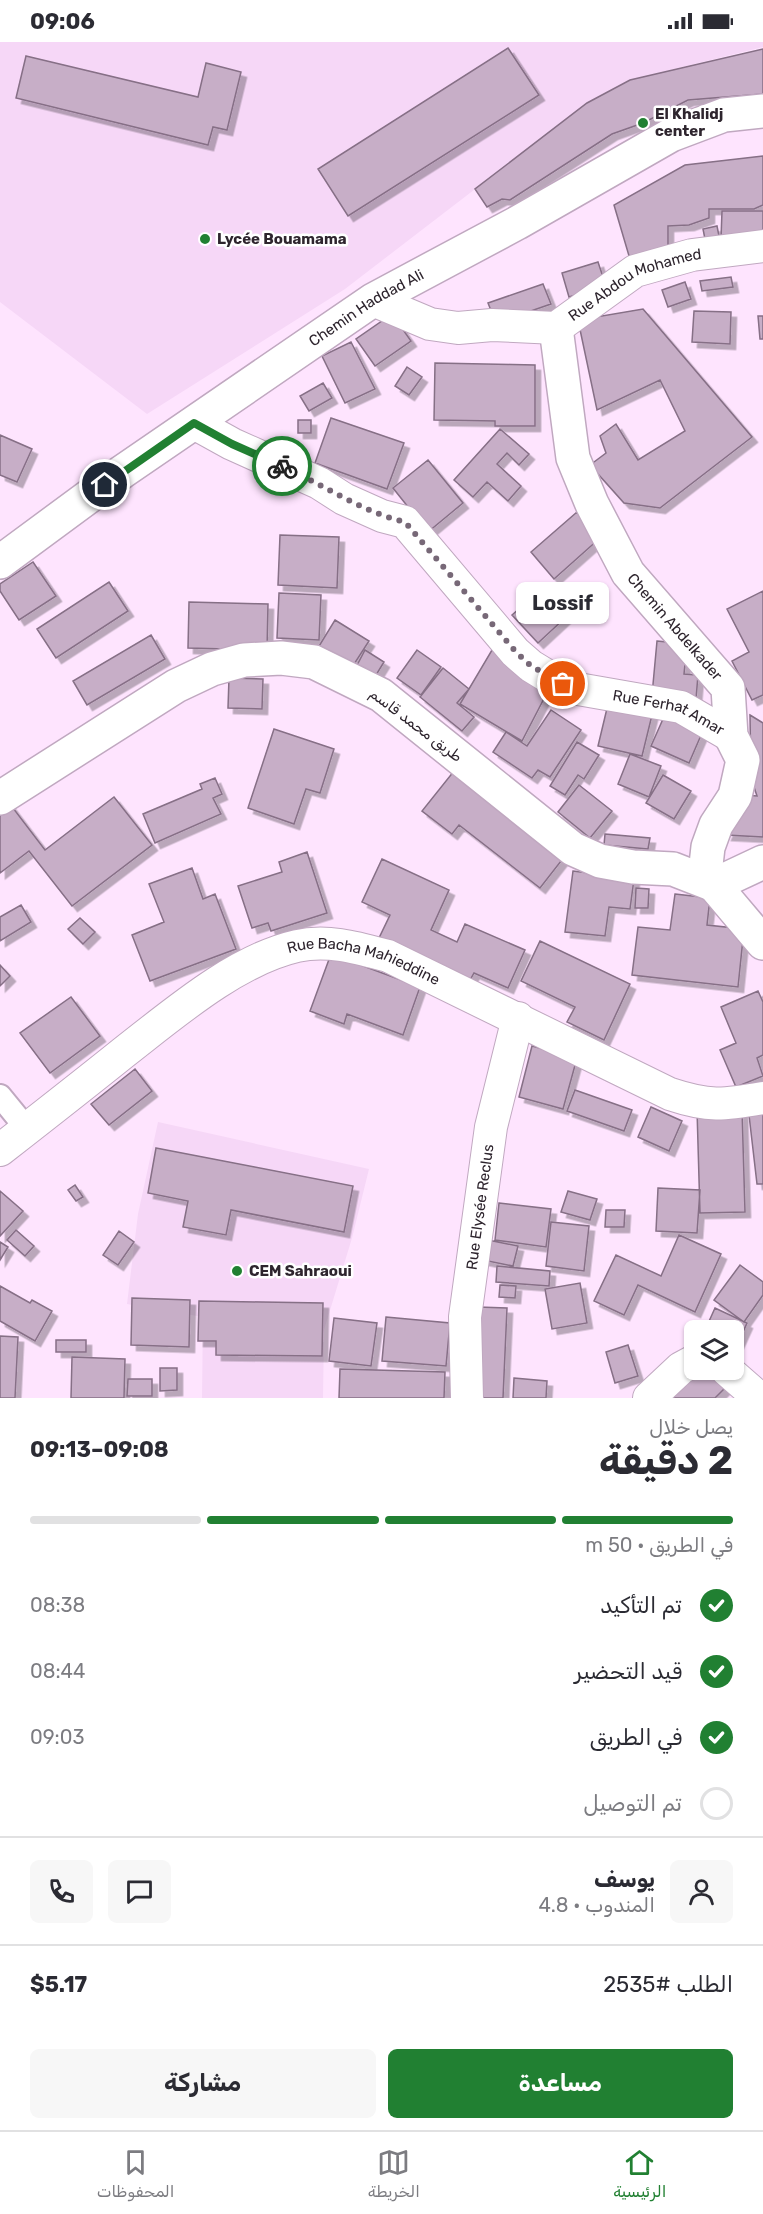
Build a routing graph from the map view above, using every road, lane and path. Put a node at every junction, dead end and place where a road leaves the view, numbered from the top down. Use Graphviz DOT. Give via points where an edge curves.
graph roads {
  1 [pos="763,111"];
  2 [pos="763,246"];
  3 [pos="373,300"];
  4 [pos="556,328"];
  5 [pos="194,423"];
  6 [pos="0,562"];
  7 [pos="730,736"];
  8 [pos="0,798"];
  9 [pos="763,862"];
  10 [pos="714,885"];
  11 [pos="763,943"];
  12 [pos="518,1018"];
  13 [pos="0,1096"];
  14 [pos="763,1098"];
  15 [pos="27,1129"];
  16 [pos="0,1150"];
  17 [pos="684,1366"];
  18 [pos="738,1380"];
  19 [pos="467,1398"];
  20 [pos="649,1398"];
  21 [pos="759,1398"];
  1 -- 3 [label="street, Chemin Haddad Ali" via="724,115 671,135"];
  2 -- 4 [label="street, Rue Abdou Mohamed" via="692,255 635,271"];
  3 -- 4 [label="street, Rue Abdou Mohamed" via="430,324 459,328"];
  3 -- 5 [label="street, Chemin Haddad Ali"];
  4 -- 7 [label="street, Chemin Abdelkader" via="573,458 592,504 628,573 729,688"];
  5 -- 6 [label="street, Chemin Haddad Ali"];
  5 -- 7 [label="street, Rue Ferhat Amar" via="344,499 405,522 516,652 549,677 578,689 681,707"];
  7 -- 10 [label="street, Chemin Abdelkader" via="742,760 735,796 716,825 708,847 706,865"];
  8 -- 10 [label="street, طريق محمد قاسم" via="176,686 212,669 244,660 281,657 314,662 381,695 573,849 600,861 673,869"];
  9 -- 10 [label="street"];
  10 -- 11 [label="street, Chemin Abdelkader"];
  12 -- 14 [label="street, Rue Bacha Mahieddine" via="670,1094 701,1104"];
  12 -- 15 [label="street, Rue Bacha Mahieddine" via="388,956 343,944 296,946 247,966 179,1009"];
  12 -- 19 [label="street, Rue Elysée Reclus" via="491,1127 465,1317"];
  13 -- 15 [label="street"];
  15 -- 16 [label="street, Rue Bacha Mahieddine"];
  17 -- 20 [label="street"];
  18 -- 21 [label="street"];
}
